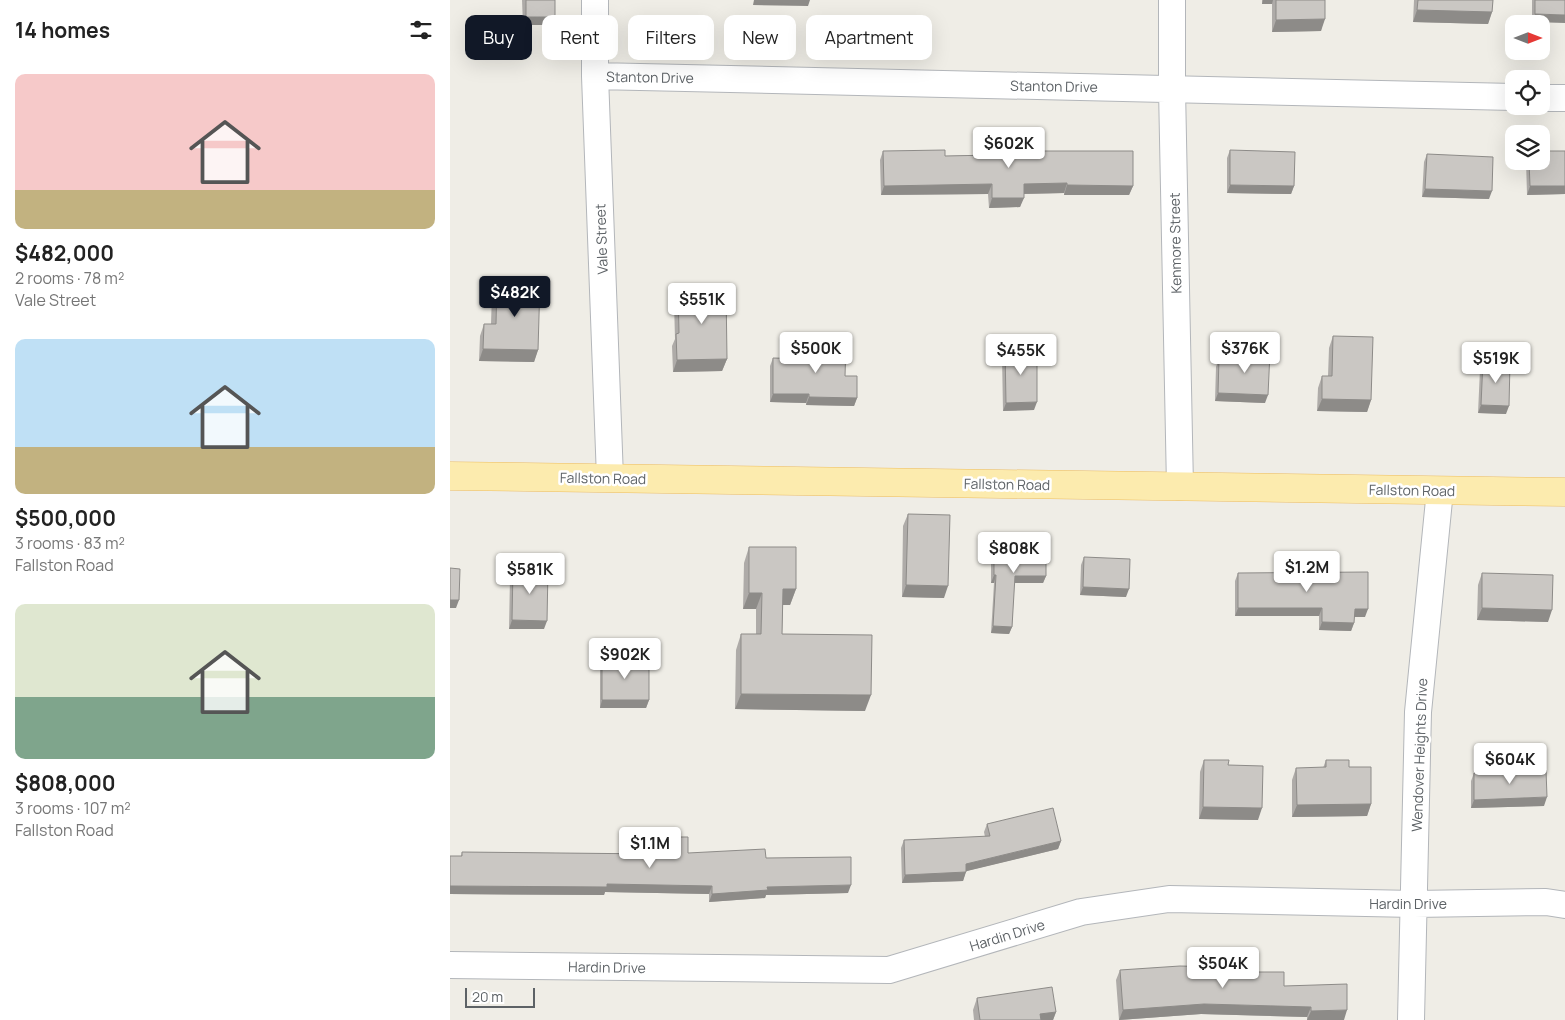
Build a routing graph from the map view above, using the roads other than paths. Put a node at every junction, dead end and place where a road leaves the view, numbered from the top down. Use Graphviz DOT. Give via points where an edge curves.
graph roads {
  1 [pos="595,0"];
  2 [pos="1172,0"];
  3 [pos="595,76"];
  4 [pos="1172,89"];
  5 [pos="1505,97"];
  6 [pos="1550,98"];
  7 [pos="1565,98"];
  8 [pos="450,476"];
  9 [pos="610,478"];
  10 [pos="1180,487"];
  11 [pos="1440,490"];
  12 [pos="1565,492"];
  13 [pos="1414,904"];
  14 [pos="1565,905"];
  15 [pos="450,965"];
  16 [pos="1412,1020"];
  1 -- 3 [label="street, Vale Street"];
  2 -- 4 [label="street, Kenmore Street"];
  3 -- 4 [label="street, Stanton Drive"];
  3 -- 9 [label="street, Vale Street"];
  4 -- 5 [label="street, Stanton Drive"];
  4 -- 10 [label="street, Kenmore Street"];
  6 -- 7 [label="street"];
  8 -- 9 [label="main road, Fallston Road"];
  9 -- 10 [label="main road, Fallston Road"];
  10 -- 11 [label="main road, Fallston Road"];
  11 -- 12 [label="main road, Fallston Road"];
  11 -- 13 [label="street, Wendover Heights Drive" via="1418,712"];
  13 -- 14 [label="street, Hardin Drive" via="1546,902"];
  13 -- 15 [label="street, Hardin Drive" via="1169,899 1081,912 889,970"];
  13 -- 16 [label="street, Wendover Heights Drive"];
}
